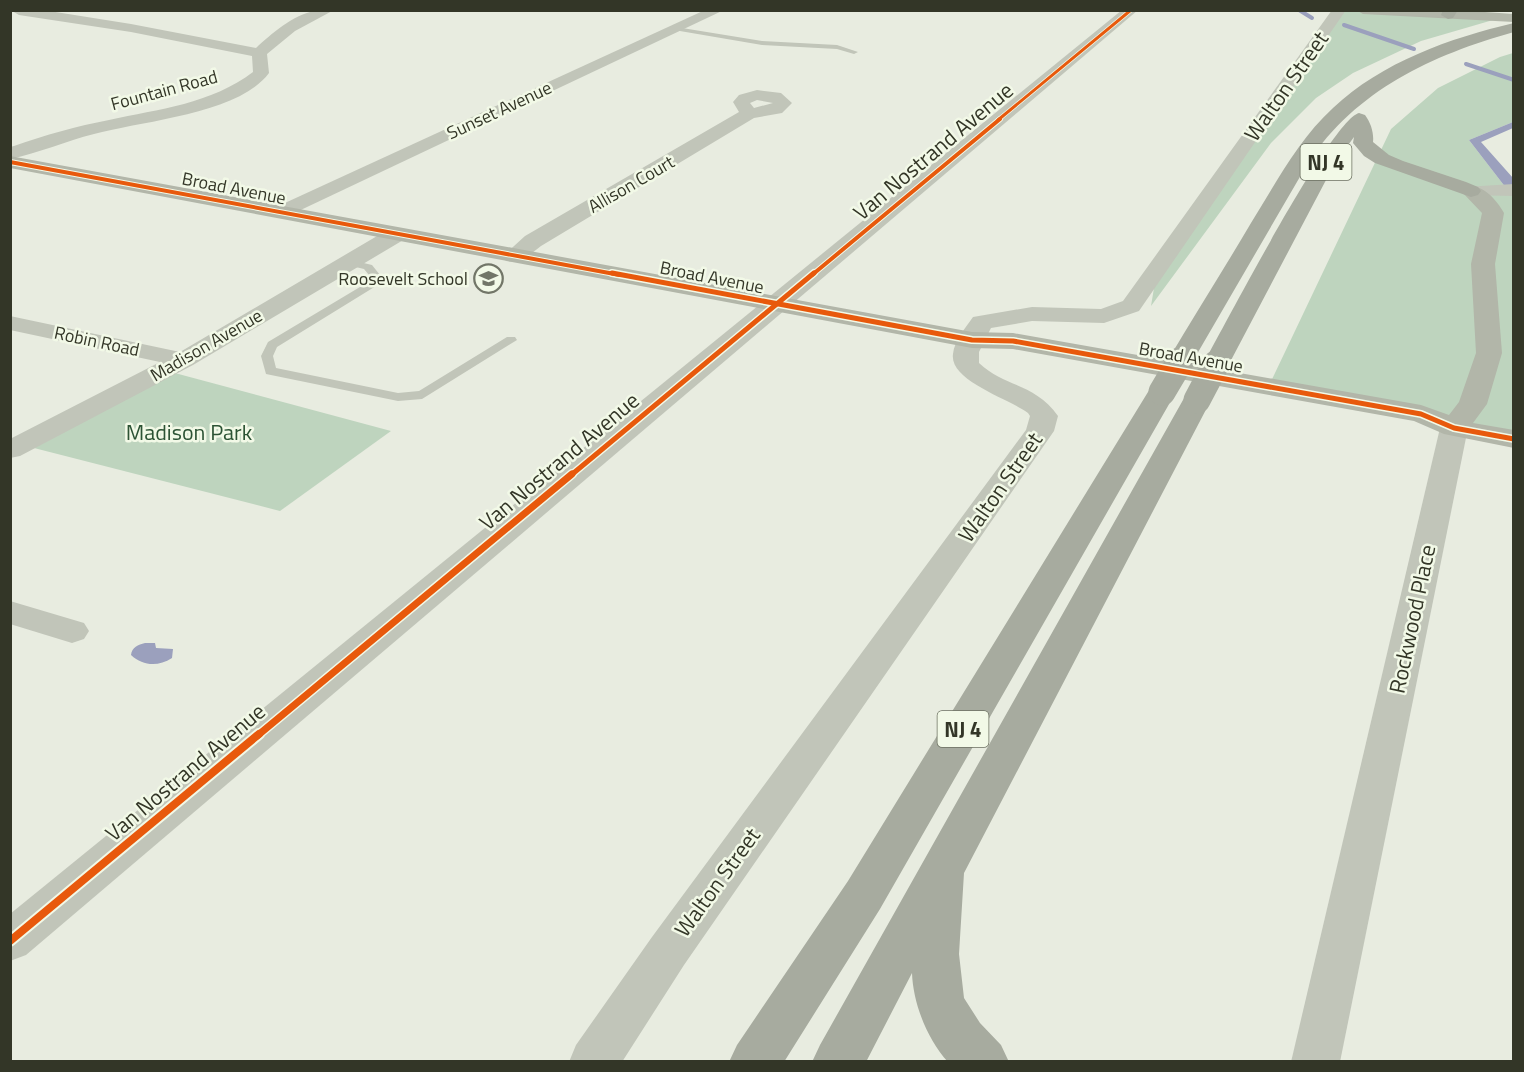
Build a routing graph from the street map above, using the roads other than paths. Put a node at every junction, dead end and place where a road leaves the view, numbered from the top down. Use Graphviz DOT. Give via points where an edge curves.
graph roads {
  1 [pos="327,10"];
  2 [pos="717,10"];
  3 [pos="1131,10"];
  4 [pos="1339,10"];
  5 [pos="1363,10"];
  6 [pos="18,11"];
  7 [pos="1450,13"];
  8 [pos="1514,18"];
  9 [pos="1514,27"];
  10 [pos="676,29"];
  11 [pos="1514,36"];
  12 [pos="854,51"];
  13 [pos="259,53"];
  14 [pos="749,114"];
  15 [pos="1359,119"];
  16 [pos="10,154"];
  17 [pos="10,162"];
  18 [pos="1514,190"];
  19 [pos="1480,191"];
  20 [pos="281,212"];
  21 [pos="397,234"];
  22 [pos="514,256"];
  23 [pos="347,262"];
  24 [pos="777,304"];
  25 [pos="10,323"];
  26 [pos="512,340"];
  27 [pos="972,340"];
  28 [pos="184,360"];
  29 [pos="1180,384"];
  30 [pos="1454,428"];
  31 [pos="1514,439"];
  32 [pos="10,450"];
  33 [pos="10,612"];
  34 [pos="72,632"];
  35 [pos="944,866"];
  36 [pos="10,941"];
  37 [pos="593,1062"];
  38 [pos="755,1062"];
  39 [pos="838,1062"];
  40 [pos="983,1062"];
  41 [pos="1315,1062"];
  1 -- 13 [label="street" via="285,31"];
  2 -- 10 [label="street, Sunset Avenue"];
  3 -- 24 [label="street, Van Nostrand Avenue"];
  4 -- 27 [label="street, Walton Street" via="1131,306 1104,316 1032,314 982,322"];
  5 -- 7 [label="street"];
  6 -- 13 [label="street"];
  7 -- 8 [label="street"];
  9 -- 29 [label="highway, NJ 4" via="1405,67 1358,96 1326,124 1295,166"];
  10 -- 12 [label="lane" via="762,43"];
  10 -- 20 [label="street, Sunset Avenue"];
  11 -- 15 [label="highway, NJ 4" via="1427,71 1398,87"];
  13 -- 16 [label="street, Fountain Road" via="261,73 232,92"];
  14 -- 22 [label="street, Allison Court" via="533,241"];
  15 -- 19 [label="highway" via="1363,143 1375,156"];
  15 -- 29 [label="highway, NJ 4, bridge" via="1326,162 1216,364"];
  17 -- 20 [label="street, Broad Avenue"];
  18 -- 19 [label="street"];
  19 -- 30 [label="street, Rockwood Place" via="1493,213 1483,264 1488,353 1473,404"];
  20 -- 21 [label="street, Broad Avenue"];
  21 -- 22 [label="street, Broad Avenue"];
  21 -- 23 [label="street, Madison Avenue"];
  22 -- 24 [label="street, Broad Avenue"];
  23 -- 26 [label="lane" via="368,267 375,275 370,286 272,345 267,356 270,371 411,397 443,384"];
  23 -- 28 [label="street, Madison Avenue"];
  24 -- 27 [label="street, Broad Avenue"];
  24 -- 36 [label="street, Van Nostrand Avenue"];
  25 -- 28 [label="street, Robin Road"];
  27 -- 30 [label="street, Broad Avenue" via="1008,354 1255,400 1422,430"];
  27 -- 37 [label="street, Walton Street" via="967,365 985,379 1035,402 1043,413 1043,425"];
  28 -- 32 [label="street, Madison Avenue"];
  29 -- 35 [label="highway, NJ 4"];
  29 -- 38 [label="highway, NJ 4" via="870,886"];
  30 -- 31 [label="street, Broad Avenue"];
  30 -- 41 [label="street, Rockwood Place"];
  33 -- 34 [label="street"];
  35 -- 39 [label="highway, NJ 4"];
  35 -- 40 [label="highway" via="936,973 939,1000 955,1032"];
}
